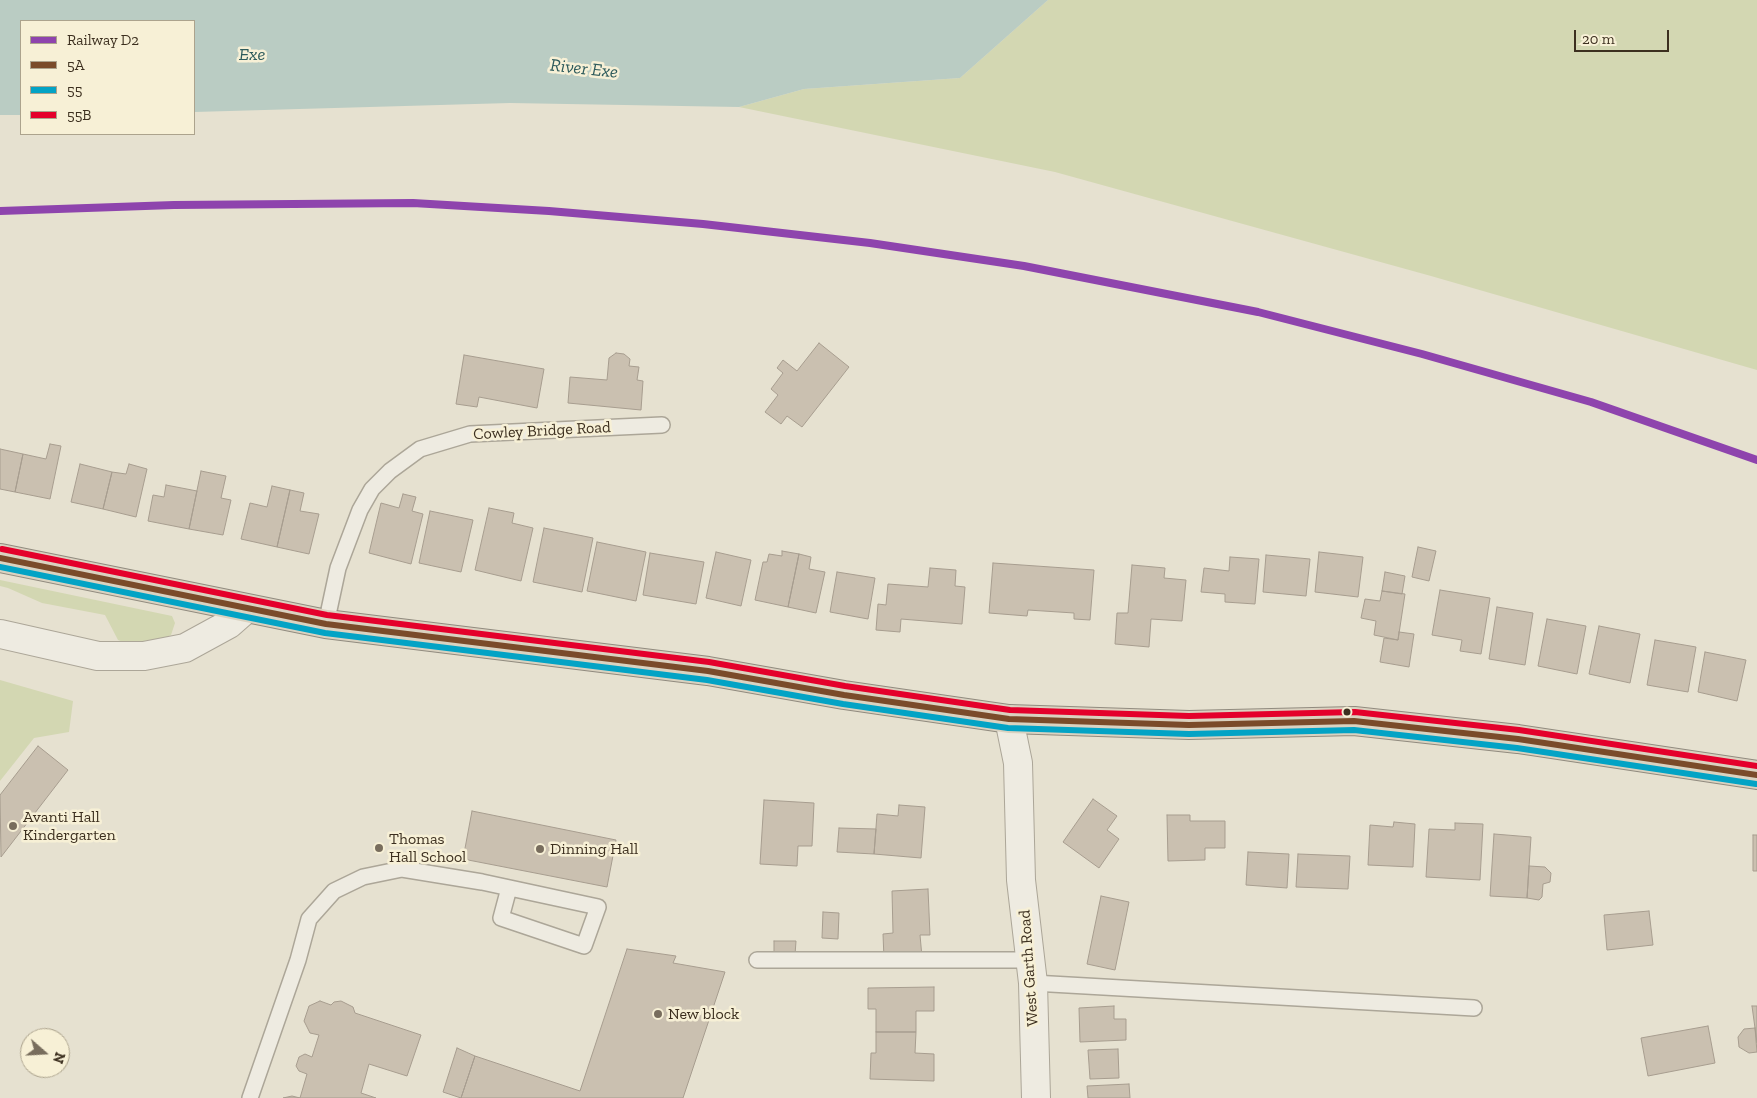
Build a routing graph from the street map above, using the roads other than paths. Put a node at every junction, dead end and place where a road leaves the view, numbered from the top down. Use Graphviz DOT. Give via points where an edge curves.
graph roads {
  1 [pos="662,425"];
  2 [pos="0,558"];
  3 [pos="246,609"];
  4 [pos="326,624"];
  5 [pos="0,634"];
  6 [pos="1009,720"];
  7 [pos="1757,775"];
  8 [pos="509,888"];
  9 [pos="757,960"];
  10 [pos="1032,972"];
  11 [pos="1474,1008"];
  12 [pos="250,1098"];
  13 [pos="1036,1098"];
  1 -- 4 [label="lane, Cowley Bridge Road" via="470,434 420,449 390,471 372,490 360,510 338,568"];
  2 -- 3 [label="highway"];
  3 -- 4 [label="highway"];
  3 -- 5 [label="street" via="229,624 185,648 144,656 98,656"];
  4 -- 6 [label="highway" via="708,671"];
  6 -- 7 [label="highway" via="1189,726 1354,721 1518,739"];
  6 -- 10 [label="street, West Garth Road" via="1018,764 1021,880"];
  8 -- 8 [label="lane" via="502,918 584,946 598,906"];
  8 -- 12 [label="lane" via="402,869 362,877 334,891 309,919"];
  9 -- 10 [label="lane"];
  10 -- 11 [label="lane"];
  10 -- 13 [label="street, West Garth Road"];
}
